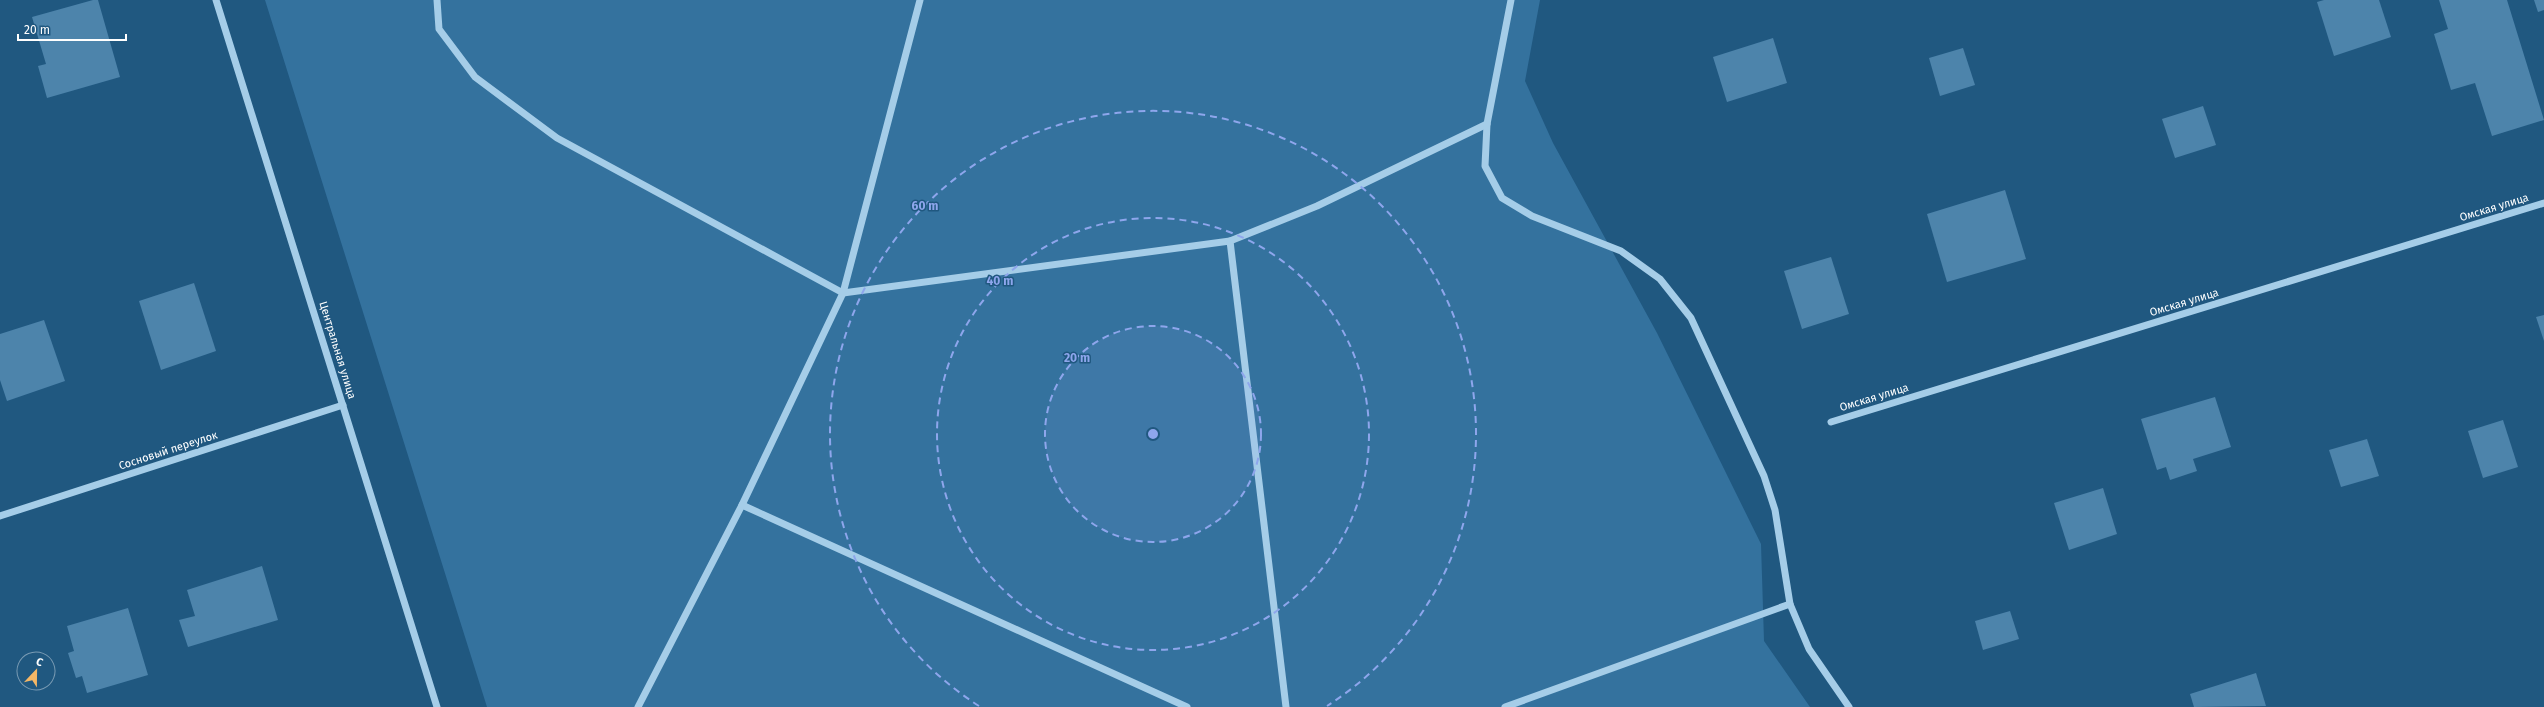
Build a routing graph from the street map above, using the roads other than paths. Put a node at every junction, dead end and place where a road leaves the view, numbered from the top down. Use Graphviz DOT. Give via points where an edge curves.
graph roads {
  1 [pos="216,0"];
  2 [pos="437,0"];
  3 [pos="920,0"];
  4 [pos="1511,0"];
  5 [pos="1487,124"];
  6 [pos="2544,203"];
  7 [pos="1230,241"];
  8 [pos="843,293"];
  9 [pos="343,405"];
  10 [pos="1831,422"];
  11 [pos="742,505"];
  12 [pos="0,516"];
  13 [pos="1790,604"];
  14 [pos="437,707"];
  15 [pos="638,707"];
  16 [pos="1188,707"];
  17 [pos="1286,707"];
  18 [pos="1505,707"];
  19 [pos="1849,707"];
  1 -- 9 [label="street, Центральная улица"];
  2 -- 8 [label="street" via="439,29 475,77 557,138"];
  3 -- 8 [label="street"];
  4 -- 5 [label="street"];
  5 -- 7 [label="street" via="1317,206"];
  5 -- 13 [label="street" via="1485,166 1502,198 1532,216 1621,251 1660,279 1691,318 1764,476 1775,510"];
  6 -- 10 [label="street, Омская улица"];
  7 -- 8 [label="street"];
  7 -- 17 [label="street"];
  8 -- 11 [label="street"];
  9 -- 12 [label="street, Сосновый переулок"];
  9 -- 14 [label="street, Центральная улица"];
  11 -- 15 [label="street"];
  11 -- 16 [label="street"];
  13 -- 18 [label="street"];
  13 -- 19 [label="street" via="1809,649"];
}
